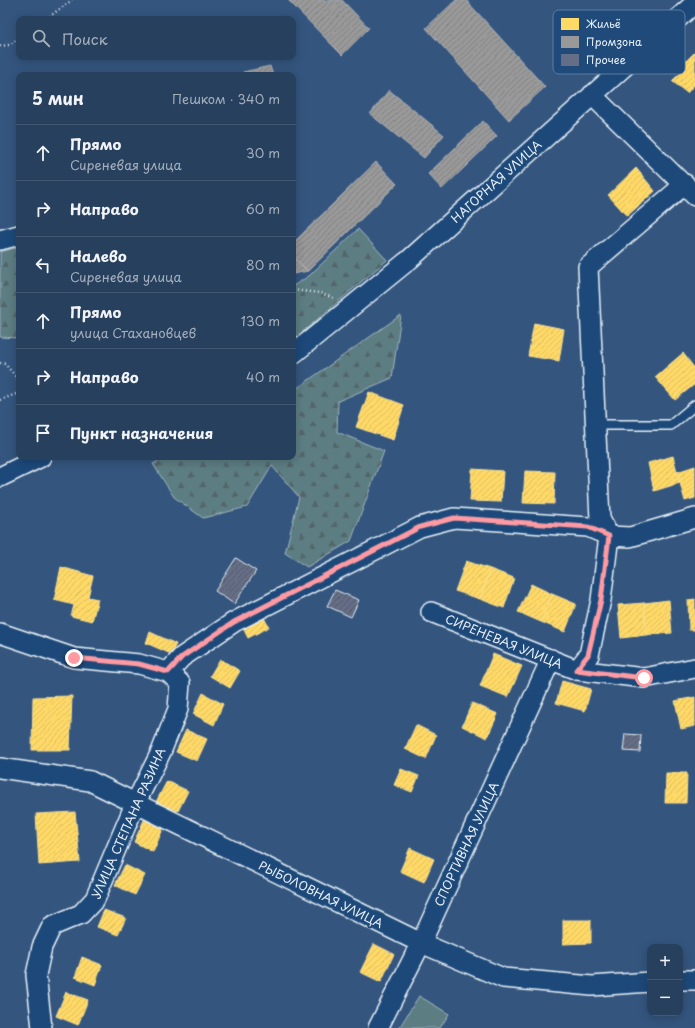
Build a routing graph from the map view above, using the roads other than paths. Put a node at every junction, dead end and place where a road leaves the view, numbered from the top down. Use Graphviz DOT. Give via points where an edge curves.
graph roads {
  1 [pos="695,4"];
  2 [pos="685,13"];
  3 [pos="617,74"];
  4 [pos="592,96"];
  5 [pos="690,190"];
  6 [pos="16,235"];
  7 [pos="0,240"];
  8 [pos="296,352"];
  9 [pos="695,405"];
  10 [pos="595,424"];
  11 [pos="35,460"];
  12 [pos="0,477"];
  13 [pos="695,518"];
  14 [pos="609,536"];
  15 [pos="431,612"];
  16 [pos="0,633"];
  17 [pos="551,659"];
  18 [pos="695,668"];
  19 [pos="576,670"];
  20 [pos="168,672"];
  21 [pos="0,768"];
  22 [pos="136,804"];
  23 [pos="421,943"];
  24 [pos="683,980"];
  25 [pos="695,980"];
  26 [pos="647,982"];
  27 [pos="42,1028"];
  28 [pos="378,1028"];
  1 -- 2 [label="street, НАГОРНАЯ УЛИЦА"];
  3 -- 4 [label="street, НАГОРНАЯ УЛИЦА"];
  4 -- 5 [label="street"];
  4 -- 8 [label="street, НАГОРНАЯ УЛИЦА" via="410,259"];
  5 -- 10 [label="street" via="588,267"];
  6 -- 7 [label="street"];
  9 -- 10 [label="lane" via="671,425"];
  10 -- 14 [label="street" via="600,519"];
  11 -- 12 [label="street"];
  13 -- 14 [label="street" via="630,536"];
  14 -- 19 [label="street" via="601,600 588,655"];
  14 -- 20 [label="street" via="588,527 454,518 420,527 234,622 182,657"];
  15 -- 17 [label="street, СИРЕНЕВАЯ УЛИЦА"];
  16 -- 20 [label="street" via="74,658 139,664"];
  17 -- 19 [label="street, СИРЕНЕВАЯ УЛИЦА"];
  17 -- 23 [label="street, СПОРТИВНАЯ УЛИЦА"];
  18 -- 19 [label="street, СИРЕНЕВАЯ УЛИЦА" via="644,678"];
  20 -- 22 [label="street, УЛИЦА СТЕПАНА РАЗИНА" via="180,683 178,708 161,752"];
  21 -- 22 [label="street, РЫБОЛОВНАЯ УЛИЦА" via="90,781"];
  22 -- 23 [label="street, РЫБОЛОВНАЯ УЛИЦА"];
  22 -- 27 [label="street, УЛИЦА СТЕПАНА РАЗИНА" via="95,899 81,914 52,926 42,946 36,974"];
  23 -- 26 [label="street, РЫБОЛОВНАЯ УЛИЦА" via="503,978 592,986"];
  23 -- 28 [label="street, СПОРТИВНАЯ УЛИЦА"];
  24 -- 25 [label="street"];
}
